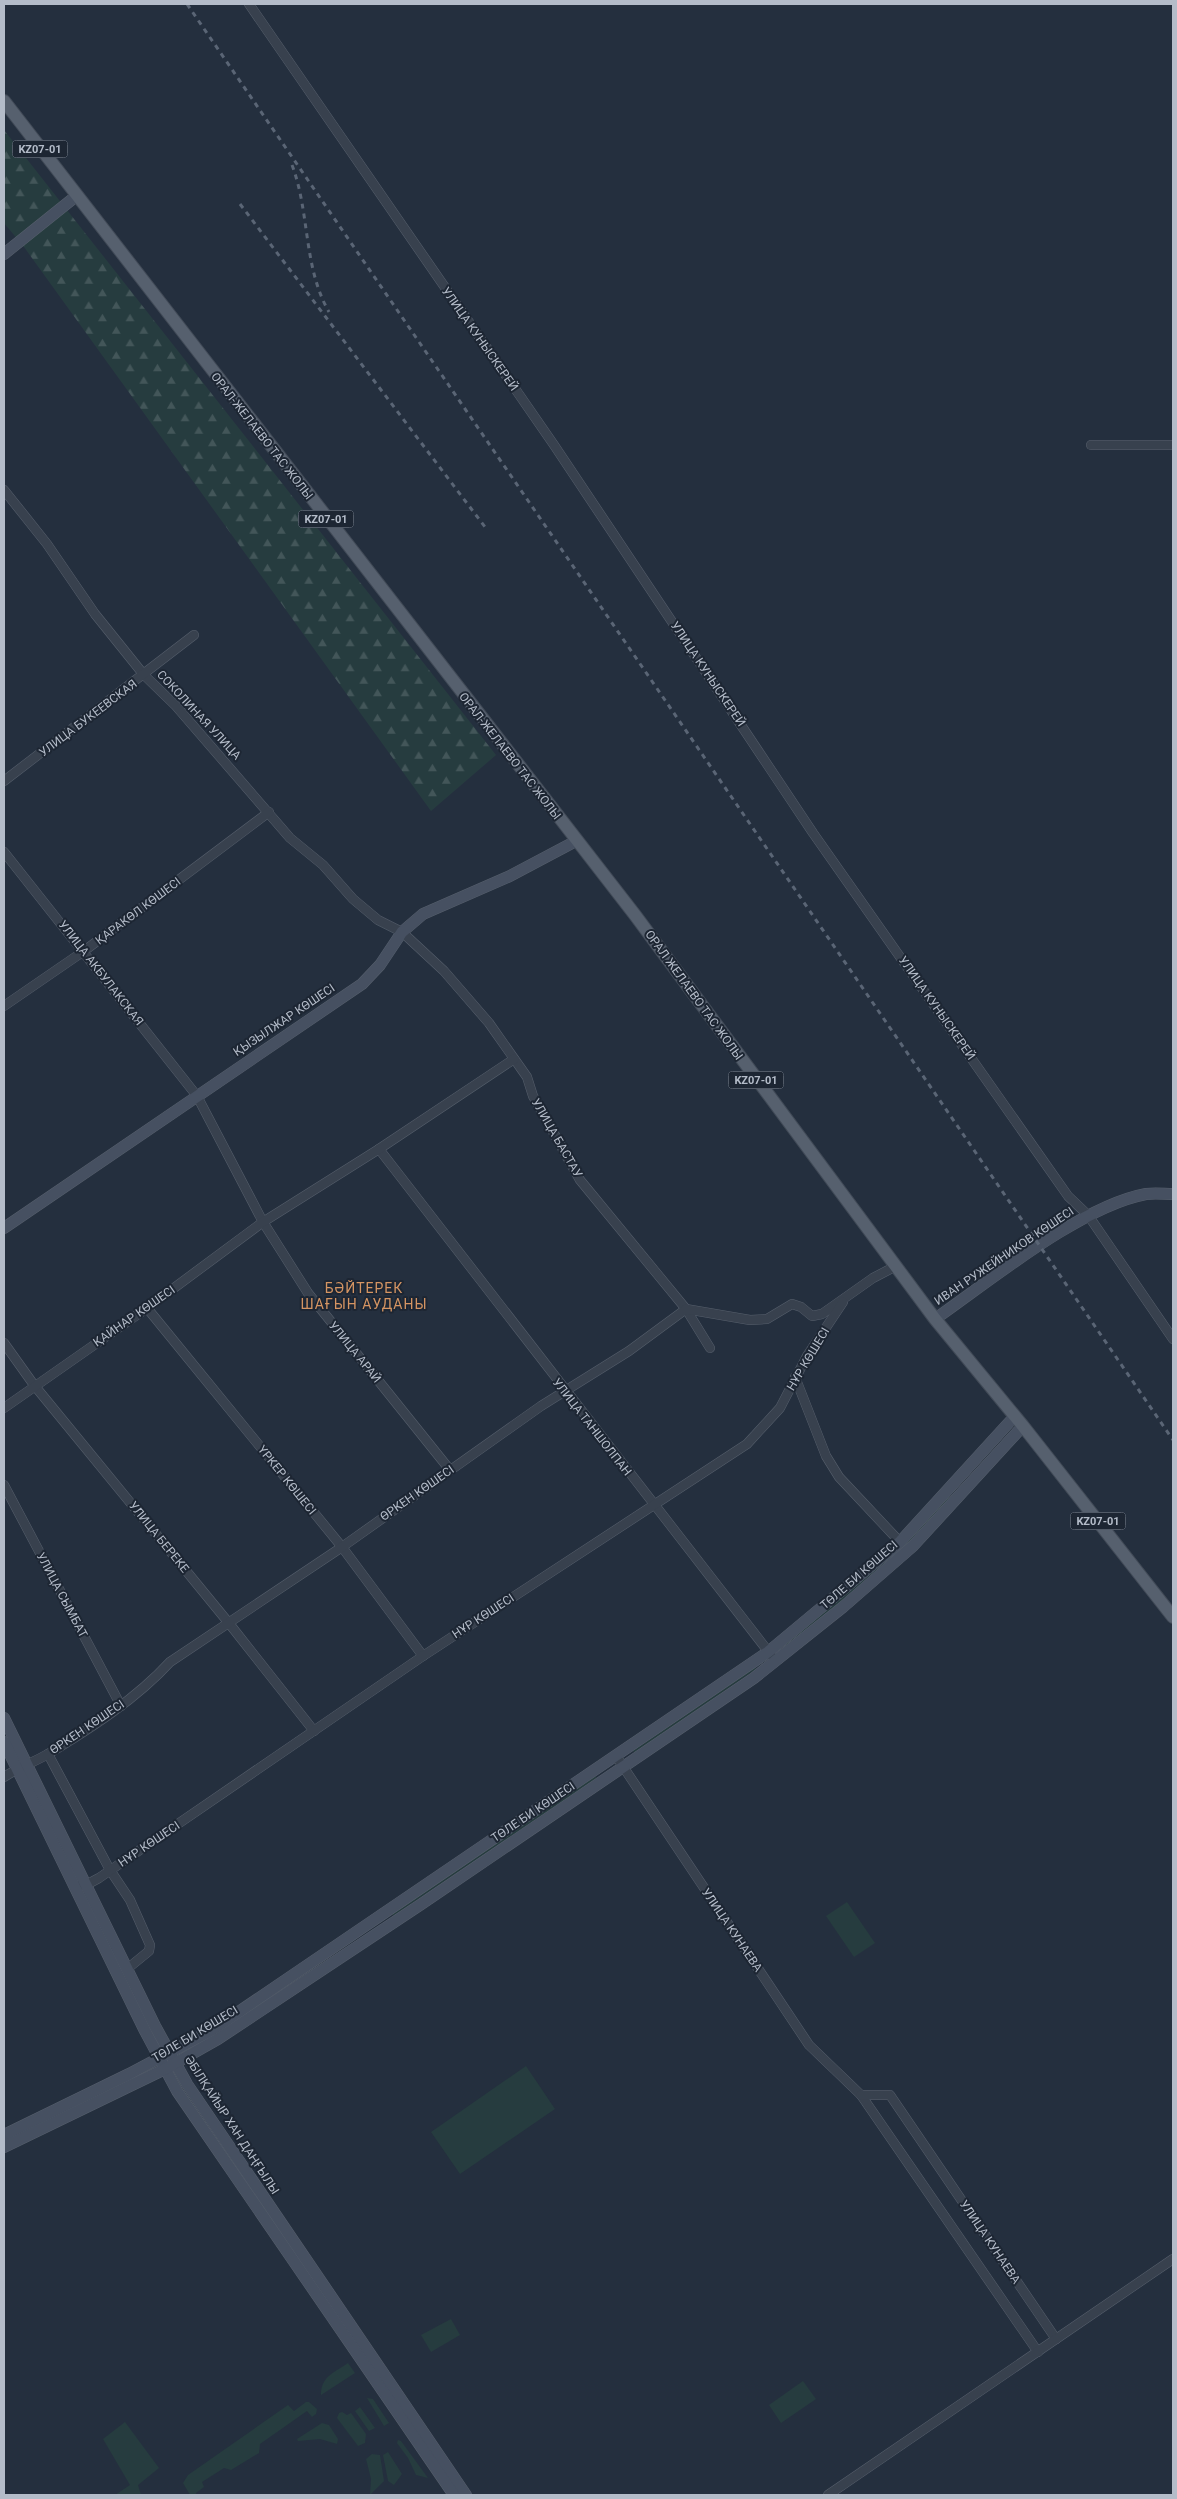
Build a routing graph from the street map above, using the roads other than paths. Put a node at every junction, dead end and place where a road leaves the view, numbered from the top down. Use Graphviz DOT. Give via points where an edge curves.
graph roads {
  1 [pos="249,4"];
  2 [pos="4,101"];
  3 [pos="76,196"];
  4 [pos="4,254"];
  5 [pos="1091,445"];
  6 [pos="1173,445"];
  7 [pos="4,490"];
  8 [pos="194,634"];
  9 [pos="144,675"];
  10 [pos="4,781"];
  11 [pos="269,812"];
  12 [pos="576,841"];
  13 [pos="4,852"];
  14 [pos="402,932"];
  15 [pos="84,951"];
  16 [pos="4,1006"];
  17 [pos="514,1059"];
  18 [pos="197,1096"];
  19 [pos="379,1149"];
  20 [pos="1173,1194"];
  21 [pos="1088,1216"];
  22 [pos="263,1222"];
  23 [pos="4,1228"];
  24 [pos="896,1266"];
  25 [pos="847,1295"];
  26 [pos="147,1308"];
  27 [pos="686,1309"];
  28 [pos="935,1319"];
  29 [pos="1173,1339"];
  30 [pos="4,1343"];
  31 [pos="710,1348"];
  32 [pos="795,1377"];
  33 [pos="34,1385"];
  34 [pos="564,1390"];
  35 [pos="4,1408"];
  36 [pos="1019,1421"];
  37 [pos="450,1470"];
  38 [pos="4,1485"];
  39 [pos="654,1505"];
  40 [pos="900,1542"];
  41 [pos="342,1547"];
  42 [pos="1173,1617"];
  43 [pos="228,1622"];
  44 [pos="768,1652"];
  45 [pos="423,1656"];
  46 [pos="776,1662"];
  47 [pos="121,1706"];
  48 [pos="4,1718"];
  49 [pos="314,1731"];
  50 [pos="4,1742"];
  51 [pos="48,1754"];
  52 [pos="616,1756"];
  53 [pos="22,1767"];
  54 [pos="623,1767"];
  55 [pos="4,1777"];
  56 [pos="110,1870"];
  57 [pos="72,1881"];
  58 [pos="86,1885"];
  59 [pos="127,1970"];
  60 [pos="168,2061"];
  61 [pos="861,2094"];
  62 [pos="4,2135"];
  63 [pos="4,2147"];
  64 [pos="1173,2259"];
  65 [pos="1056,2339"];
  66 [pos="1038,2352"];
  67 [pos="454,2495"];
  68 [pos="466,2495"];
  69 [pos="828,2495"];
  1 -- 21 [label="street, УЛИЦА КУНЫСКЕРЕЙ" via="554,445 814,833 1068,1196"];
  2 -- 3 [label="main road, ОРАЛ-ЖЕЛАЕВО ТАС ЖОЛЫ / KZ07-01"];
  3 -- 4 [label="main road"];
  3 -- 12 [label="main road, ОРАЛ-ЖЕЛАЕВО ТАС ЖОЛЫ / KZ07-01"];
  5 -- 6 [label="street"];
  7 -- 9 [label="street, СОКОЛИНАЯ УЛИЦА"];
  8 -- 9 [label="street, УЛИЦА БУКЕЕВСКАЯ"];
  9 -- 10 [label="street, УЛИЦА БУКЕЕВСКАЯ"];
  9 -- 11 [label="street, СОКОЛИНАЯ УЛИЦА" via="176,706"];
  11 -- 14 [label="street, СОКОЛИНАЯ УЛИЦА" via="290,838 323,865 352,899 378,920"];
  11 -- 15 [label="street, ҚАРАКӨЛ КӨШЕСІ"];
  12 -- 14 [label="main road, ҚЫЗЫЛЖАР КӨШЕСІ" via="510,876 423,914"];
  12 -- 24 [label="main road, ОРАЛ ЖЕЛАЕВО ТАС ЖОЛЫ / KZ07-01" via="635,915"];
  13 -- 15 [label="street, УЛИЦА АКБУЛАКСКАЯ"];
  14 -- 17 [label="street, УЛИЦА БАСТАУ" via="489,1023"];
  14 -- 18 [label="main road, ҚЫЗЫЛЖАР КӨШЕСІ" via="380,965 362,984"];
  15 -- 16 [label="street, ҚАРАКӨЛ КӨШЕСІ"];
  15 -- 18 [label="street, УЛИЦА АКБУЛАКСКАЯ"];
  17 -- 19 [label="street, ҚАЙНАР КӨШЕСІ"];
  17 -- 27 [label="street, УЛИЦА БАСТАУ" via="527,1077 532,1096 580,1180"];
  18 -- 22 [label="street, УЛИЦА АРАЙ"];
  18 -- 23 [label="main road, ҚЫЗЫЛЖАР КӨШЕСІ"];
  19 -- 22 [label="street, ҚАЙНАР КӨШЕСІ"];
  19 -- 34 [label="street, УЛИЦА ТАНШОЛПАН"];
  20 -- 21 [label="main road, ИВАН РУЖЕЙНИКОВ КӨШЕСІ" via="1147,1194"];
  21 -- 28 [label="main road, ИВАН РУЖЕЙНИКОВ КӨШЕСІ"];
  21 -- 29 [label="street, УЛИЦА КУНЫСКЕРЕЙ"];
  22 -- 26 [label="street, ҚАЙНАР КӨШЕСІ"];
  22 -- 37 [label="street, УЛИЦА АРАЙ" via="308,1293"];
  24 -- 25 [label="street"];
  24 -- 28 [label="main road, ОРАЛ ЖЕЛАЕВО ТАС ЖОЛЫ / KZ07-01"];
  25 -- 27 [label="street" via="822,1314 812,1316 792,1304 767,1319 750,1320"];
  25 -- 32 [label="street, НҰР КӨШЕСІ"];
  26 -- 33 [label="street, ҚАЙНАР КӨШЕСІ"];
  26 -- 41 [label="street, ҮРКЕР КӨШЕСІ"];
  27 -- 31 [label="street, УЛИЦА БАСТАУ"];
  27 -- 34 [label="street, ӨРКЕН КӨШЕСІ" via="629,1351"];
  28 -- 36 [label="main road, KZ07-01"];
  30 -- 33 [label="street, УЛИЦА БЕРЕКЕ"];
  32 -- 39 [label="street, НҰР КӨШЕСІ" via="780,1408 747,1444"];
  32 -- 40 [label="street" via="826,1456 839,1477"];
  33 -- 35 [label="street, ҚАЙНАР КӨШЕСІ"];
  33 -- 43 [label="street, УЛИЦА БЕРЕКЕ"];
  34 -- 37 [label="street, ӨРКЕН КӨШЕСІ"];
  34 -- 39 [label="street, УЛИЦА ТАНШОЛПАН"];
  36 -- 40 [label="main road, ТӨЛЕ БИ КӨШЕСІ"];
  36 -- 42 [label="main road, KZ07-01"];
  36 -- 46 [label="main road, ТӨЛЕ БИ КӨШЕСІ" via="913,1546"];
  37 -- 41 [label="street, ӨРКЕН КӨШЕСІ"];
  38 -- 47 [label="street, УЛИЦА СЫМБАТ"];
  39 -- 44 [label="street, УЛИЦА ТАНШОЛПАН"];
  39 -- 45 [label="street, НҰР КӨШЕСІ"];
  40 -- 44 [label="main road, ТӨЛЕ БИ КӨШЕСІ"];
  41 -- 43 [label="street, ӨРКЕН КӨШЕСІ"];
  41 -- 45 [label="street, ҮРКЕР КӨШЕСІ"];
  43 -- 47 [label="street, ӨРКЕН КӨШЕСІ" via="170,1662"];
  43 -- 49 [label="street, УЛИЦА БЕРЕКЕ"];
  44 -- 46 [label="street, УЛИЦА ТАНШОЛПАН"];
  44 -- 52 [label="main road, ТӨЛЕ БИ КӨШЕСІ"];
  45 -- 49 [label="street, НҰР КӨШЕСІ"];
  46 -- 54 [label="main road, ТӨЛЕ БИ КӨШЕСІ"];
  47 -- 51 [label="street, ӨРКЕН КӨШЕСІ"];
  48 -- 53 [label="main road, ӘБІЛҚАЙЫР ХАН ДАҢҒЫЛЫ"];
  49 -- 56 [label="street, НҰР КӨШЕСІ"];
  50 -- 53 [label="main road, ӘБІЛҚАЙЫР ХАН ДАҢҒЫЛЫ"];
  51 -- 53 [label="street, ӨРКЕН КӨШЕСІ"];
  51 -- 56 [label="street"];
  52 -- 54 [label="street, УЛИЦА КУНАЕВА"];
  52 -- 60 [label="main road, ТӨЛЕ БИ КӨШЕСІ"];
  53 -- 55 [label="street, ӨРКЕН КӨШЕСІ"];
  53 -- 57 [label="main road, ӘБІЛҚАЙЫР ХАН ДАҢҒЫЛЫ"];
  53 -- 58 [label="main road, ӘБІЛҚАЙЫР ХАН ДАҢҒЫЛЫ"];
  54 -- 60 [label="main road, ТӨЛЕ БИ КӨШЕСІ" via="218,2039"];
  54 -- 61 [label="street, УЛИЦА КУНАЕВА" via="809,2045"];
  56 -- 58 [label="street, НҰР КӨШЕСІ"];
  56 -- 59 [label="street" via="130,1900 150,1945 149,1951"];
  57 -- 58 [label="street"];
  57 -- 60 [label="main road, ӘБІЛҚАЙЫР ХАН ДАҢҒЫЛЫ"];
  58 -- 59 [label="main road, ӘБІЛҚАЙЫР ХАН ДАҢҒЫЛЫ"];
  59 -- 60 [label="main road, ӘБІЛҚАЙЫР ХАН ДАҢҒЫЛЫ"];
  60 -- 62 [label="main road, ТӨЛЕ БИ КӨШЕСІ"];
  60 -- 63 [label="main road, ТӨЛЕ БИ КӨШЕСІ"];
  60 -- 67 [label="main road, ӘБІЛҚАЙЫР ХАН ДАҢҒЫЛЫ" via="213,2146"];
  60 -- 68 [label="main road, ӘБІЛҚАЙЫР ХАН ДАҢҒЫЛЫ" via="187,2084"];
  61 -- 65 [label="street, УЛИЦА КУНАЕВА" via="890,2095"];
  61 -- 66 [label="street, УЛИЦА КУНАЕВА"];
  64 -- 65 [label="street"];
  65 -- 66 [label="street"];
  66 -- 69 [label="street"];
}
